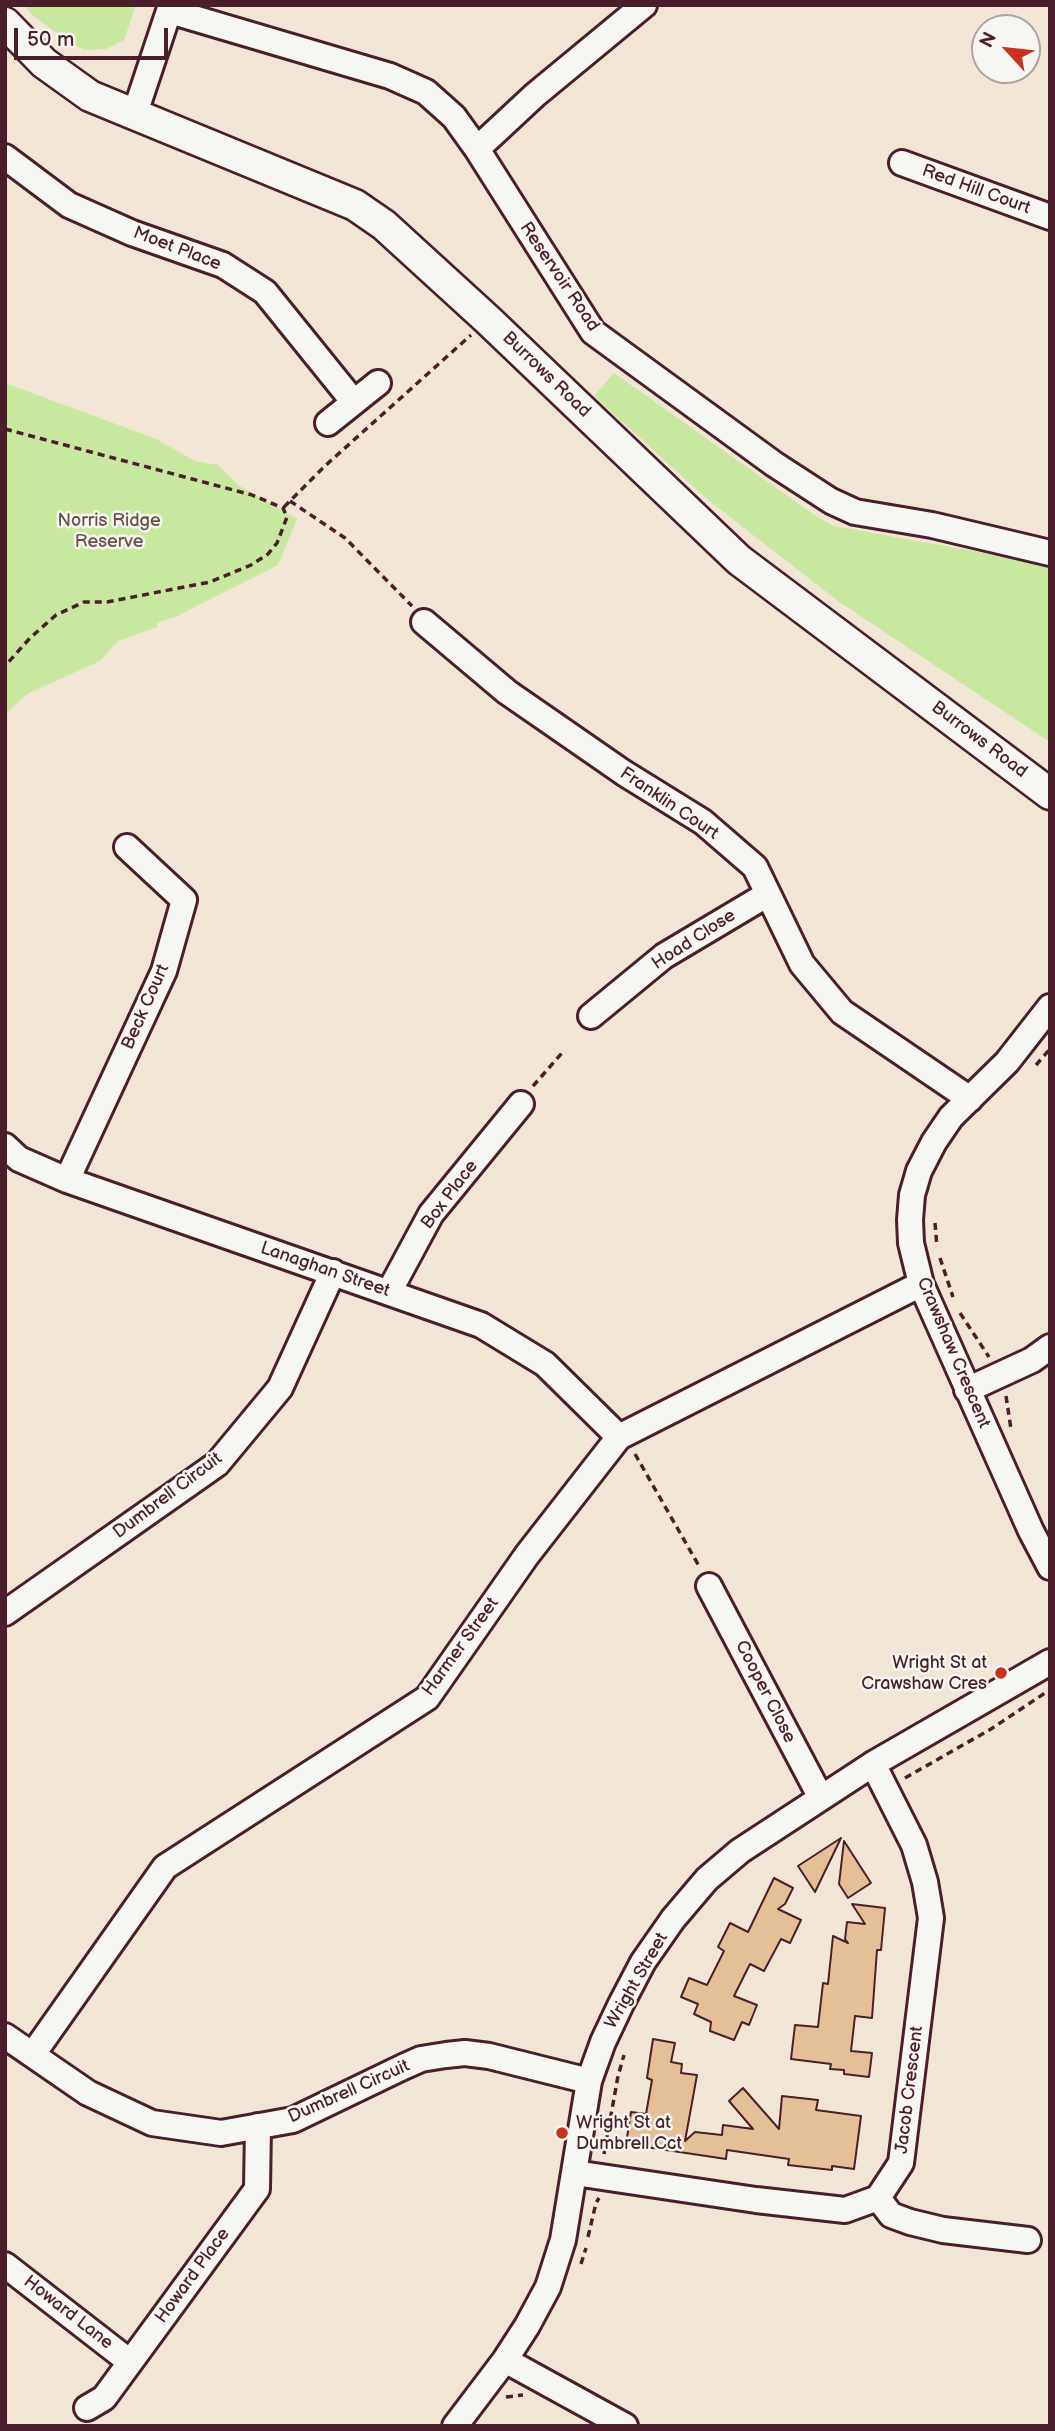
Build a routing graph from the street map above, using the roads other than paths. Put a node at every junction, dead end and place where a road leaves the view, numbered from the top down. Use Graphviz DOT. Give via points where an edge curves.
graph roads {
  1 [pos="644,5"];
  2 [pos="171,8"];
  3 [pos="5,23"];
  4 [pos="135,113"];
  5 [pos="477,149"];
  6 [pos="5,157"];
  7 [pos="902,163"];
  8 [pos="1050,217"];
  9 [pos="378,383"];
  10 [pos="353,401"];
  11 [pos="328,424"];
  12 [pos="1050,554"];
  13 [pos="424,622"];
  14 [pos="1050,793"];
  15 [pos="127,847"];
  16 [pos="768,894"];
  17 [pos="1050,1007"];
  18 [pos="592,1016"];
  19 [pos="526,1096"];
  20 [pos="970,1099"];
  21 [pos="5,1146"];
  22 [pos="67,1180"];
  23 [pos="333,1272"];
  24 [pos="921,1284"];
  25 [pos="389,1292"];
  26 [pos="1050,1347"];
  27 [pos="967,1390"];
  28 [pos="625,1443"];
  29 [pos="1050,1567"];
  30 [pos="705,1578"];
  31 [pos="5,1614"];
  32 [pos="1050,1662"];
  33 [pos="873,1764"];
  34 [pos="821,1798"];
  35 [pos="5,2036"];
  36 [pos="33,2054"];
  37 [pos="589,2081"];
  38 [pos="258,2126"];
  39 [pos="575,2173"];
  40 [pos="878,2198"];
  41 [pos="1028,2239"];
  42 [pos="5,2265"];
  43 [pos="505,2360"];
  44 [pos="130,2362"];
  45 [pos="87,2408"];
  46 [pos="455,2426"];
  47 [pos="625,2426"];
  1 -- 5 [label="street"];
  2 -- 4 [label="street"];
  2 -- 5 [label="street, Reservoir Road" via="390,76 426,92 454,117"];
  3 -- 4 [label="main road, Burrows Road" via="44,64 90,96"];
  4 -- 14 [label="main road, Burrows Road" via="355,205 384,225 739,561"];
  5 -- 12 [label="street, Reservoir Road" via="593,332 774,464 855,512 932,524"];
  6 -- 10 [label="street, Moet Place" via="69,205 223,265 265,292"];
  7 -- 8 [label="street, Red Hill Court"];
  9 -- 10 [label="street"];
  10 -- 11 [label="street"];
  13 -- 16 [label="street, Franklin Court" via="507,692 703,822 755,867"];
  15 -- 22 [label="street, Beck Court" via="184,900 164,971"];
  16 -- 18 [label="street, Hoad Close" via="664,956"];
  16 -- 20 [label="street, Franklin Court" via="802,964 842,1012"];
  17 -- 20 [label="street, Crawshaw Crescent" via="1007,1062"];
  19 -- 25 [label="street, Box Place" via="430,1214"];
  20 -- 24 [label="street, Crawshaw Crescent" via="934,1142 912,1195 911,1243"];
  21 -- 22 [label="street, Lanaghan Street" via="19,1159"];
  22 -- 23 [label="street, Lanaghan Street"];
  23 -- 25 [label="street, Lanaghan Street"];
  23 -- 31 [label="street, Dumbrell Circuit" via="280,1388 218,1464"];
  24 -- 27 [label="street, Crawshaw Crescent"];
  24 -- 28 [label="street, Harmer Street"];
  25 -- 28 [label="street, Lanaghan Street" via="481,1325 545,1364"];
  26 -- 27 [label="street"];
  27 -- 29 [label="street, Crawshaw Crescent"];
  28 -- 36 [label="street, Harmer Street" via="527,1555 427,1698 165,1867"];
  30 -- 34 [label="street, Cooper Close"];
  32 -- 33 [label="street, Wright Street"];
  33 -- 34 [label="street, Wright Street"];
  33 -- 40 [label="street, Jacob Crescent" via="914,1845 930,1918 901,2163"];
  34 -- 37 [label="street, Wright Street" via="740,1851 707,1879 673,1919 621,2004"];
  35 -- 36 [label="street, Dumbrell Circuit"];
  36 -- 38 [label="street, Dumbrell Circuit" via="88,2093 152,2123 221,2133"];
  37 -- 38 [label="street, Dumbrell Circuit" via="489,2056 446,2055 421,2059 293,2120"];
  37 -- 39 [label="street, Wright Street"];
  38 -- 44 [label="street, Howard Place" via="257,2189"];
  39 -- 40 [label="street" via="845,2210"];
  39 -- 43 [label="street, Wright Street" via="563,2240 548,2287"];
  40 -- 41 [label="street" via="891,2215 910,2222"];
  42 -- 44 [label="street, Howard Lane"];
  43 -- 46 [label="street, Wright Street"];
  43 -- 47 [label="street"];
  44 -- 45 [label="street, Howard Place" via="104,2398"];
}
